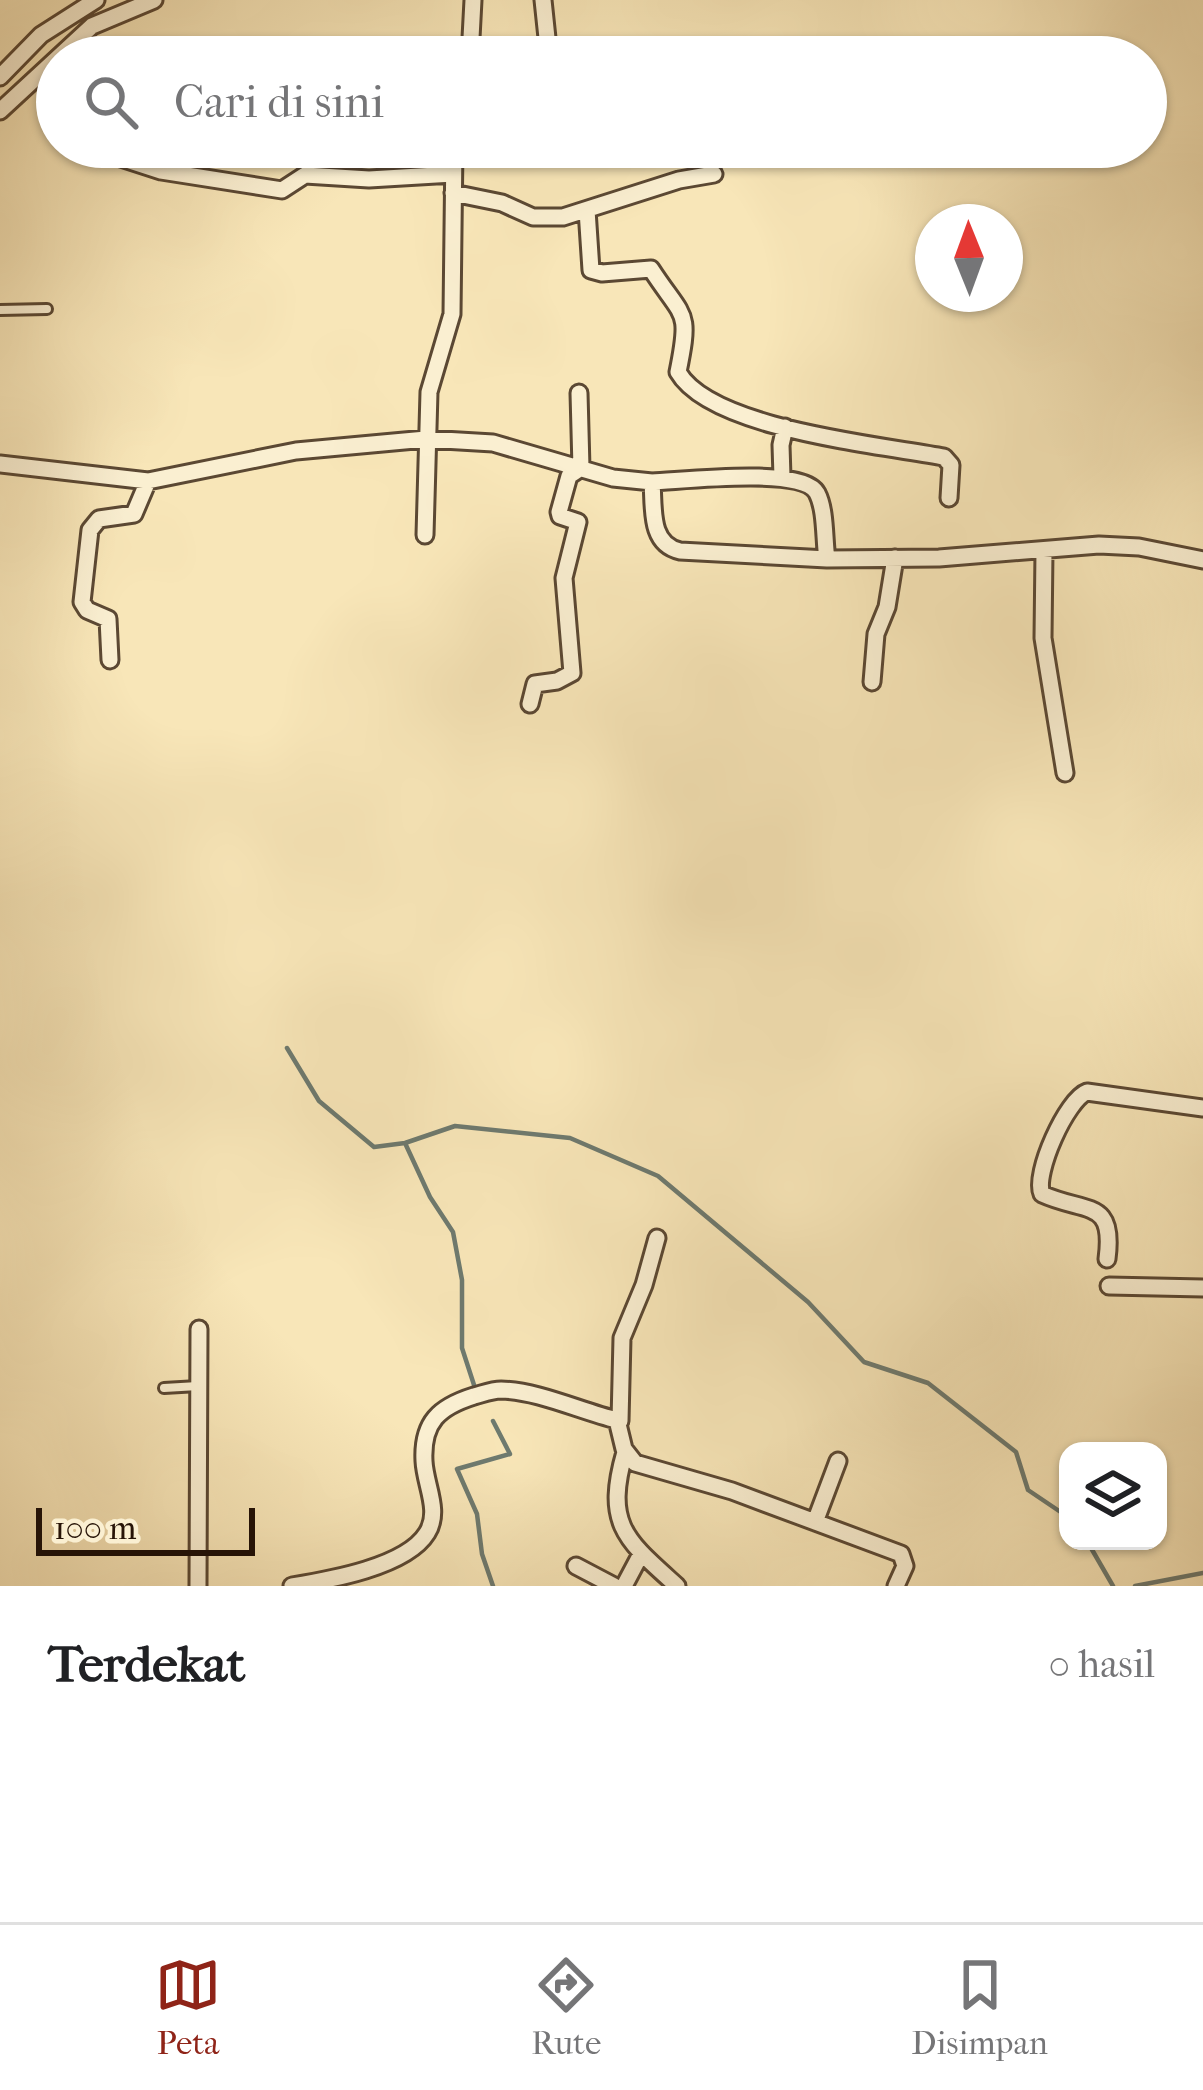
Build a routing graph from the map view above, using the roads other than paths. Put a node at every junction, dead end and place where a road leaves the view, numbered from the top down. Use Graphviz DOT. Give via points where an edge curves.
graph roads {
  1 [pos="96,0"];
  2 [pos="154,0"];
  3 [pos="473,0"];
  4 [pos="543,0"];
  5 [pos="39,36"];
  6 [pos="81,36"];
  7 [pos="471,36"];
  8 [pos="547,36"];
  9 [pos="36,39"];
  10 [pos="0,76"];
  11 [pos="36,78"];
  12 [pos="0,111"];
  13 [pos="151,168"];
  14 [pos="453,168"];
  15 [pos="453,174"];
  16 [pos="714,174"];
  17 [pos="454,193"];
  18 [pos="587,210"];
  19 [pos="46,309"];
  20 [pos="0,310"];
  21 [pos="579,393"];
  22 [pos="785,428"];
  23 [pos="426,440"];
  24 [pos="0,464"];
  25 [pos="581,468"];
  26 [pos="782,477"];
  27 [pos="148,481"];
  28 [pos="652,482"];
  29 [pos="949,498"];
  30 [pos="425,535"];
  31 [pos="1044,551"];
  32 [pos="895,558"];
  33 [pos="827,559"];
  34 [pos="1203,560"];
  35 [pos="110,660"];
  36 [pos="872,682"];
  37 [pos="530,704"];
  38 [pos="1065,773"];
  39 [pos="1203,1108"];
  40 [pos="1022,1162"];
  41 [pos="1043,1164"];
  42 [pos="657,1238"];
  43 [pos="1107,1259"];
  44 [pos="1109,1286"];
  45 [pos="1203,1288"];
  46 [pos="199,1329"];
  47 [pos="200,1386"];
  48 [pos="164,1388"];
  49 [pos="620,1421"];
  50 [pos="625,1452"];
  51 [pos="838,1462"];
  52 [pos="814,1522"];
  53 [pos="641,1554"];
  54 [pos="576,1565"];
  55 [pos="324,1584"];
  56 [pos="197,1586"];
  57 [pos="292,1586"];
  58 [pos="614,1586"];
  59 [pos="624,1586"];
  60 [pos="677,1586"];
  61 [pos="896,1586"];
  1 -- 5 [label="street"];
  2 -- 6 [label="street"];
  3 -- 7 [label="street"];
  4 -- 8 [label="street"];
  9 -- 10 [label="street"];
  11 -- 12 [label="street"];
  13 -- 15 [label="street" via="282,190 304,175"];
  14 -- 15 [label="street"];
  15 -- 17 [label="street"];
  16 -- 18 [label="street"];
  17 -- 18 [label="street" via="533,217"];
  17 -- 23 [label="street" via="451,326 433,370"];
  18 -- 22 [label="street" via="592,270 651,268 686,319 682,379 743,417"];
  19 -- 20 [label="lane"];
  21 -- 25 [label="street"];
  22 -- 26 [label="street"];
  22 -- 29 [label="street" via="948,459"];
  23 -- 25 [label="street" via="493,442"];
  23 -- 27 [label="street" via="296,451"];
  23 -- 30 [label="street"];
  24 -- 27 [label="street"];
  25 -- 28 [label="street"];
  25 -- 37 [label="street" via="569,476 559,512 578,522 564,578 572,673 535,685"];
  26 -- 28 [label="street"];
  26 -- 33 [label="street" via="817,492"];
  27 -- 35 [label="street" via="134,514 99,519 91,530 82,604 108,619"];
  28 -- 33 [label="street" via="657,536 668,548"];
  31 -- 32 [label="street"];
  31 -- 34 [label="street" via="1139,547"];
  31 -- 38 [label="street" via="1042,638"];
  32 -- 33 [label="street"];
  32 -- 36 [label="street"];
  39 -- 41 [label="street" via="1082,1093"];
  40 -- 41 [label="street"];
  41 -- 43 [label="street" via="1042,1194 1107,1221"];
  42 -- 49 [label="street" via="622,1338"];
  44 -- 45 [label="street"];
  46 -- 47 [label="street"];
  47 -- 48 [label="lane"];
  47 -- 56 [label="street"];
  49 -- 50 [label="street"];
  49 -- 55 [label="street" via="503,1390 440,1410 424,1445 434,1513 428,1532 393,1559"];
  50 -- 52 [label="street" via="649,1469"];
  50 -- 53 [label="street" via="617,1516"];
  51 -- 52 [label="street"];
  52 -- 61 [label="street" via="901,1554"];
  53 -- 59 [label="street"];
  53 -- 60 [label="street"];
  54 -- 58 [label="street"];
  55 -- 57 [label="street"];
}
